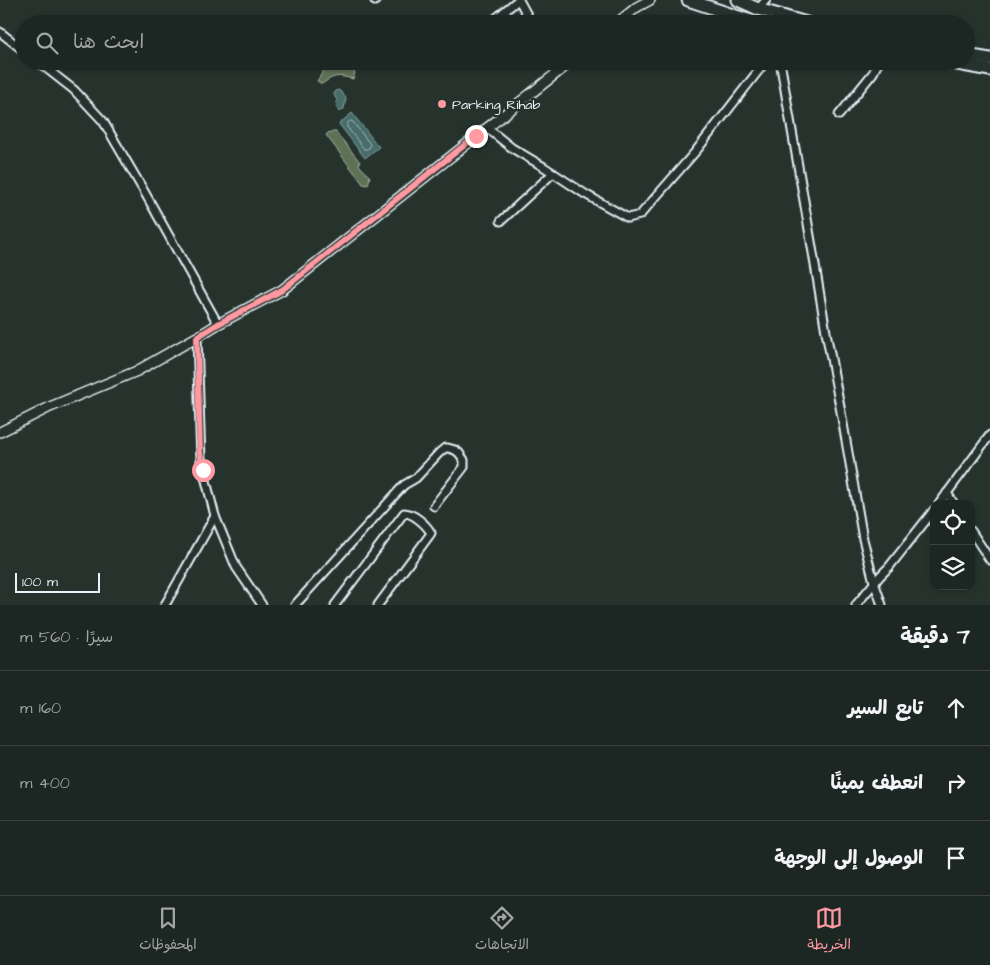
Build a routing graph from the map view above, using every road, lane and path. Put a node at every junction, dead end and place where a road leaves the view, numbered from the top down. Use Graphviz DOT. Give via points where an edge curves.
graph roads {
  1 [pos="519,0"];
  2 [pos="650,0"];
  3 [pos="688,0"];
  4 [pos="738,0"];
  5 [pos="638,3"];
  6 [pos="762,5"];
  7 [pos="500,15"];
  8 [pos="527,15"];
  9 [pos="625,15"];
  10 [pos="733,15"];
  11 [pos="787,15"];
  12 [pos="0,32"];
  13 [pos="15,44"];
  14 [pos="975,56"];
  15 [pos="990,59"];
  16 [pos="975,67"];
  17 [pos="48,70"];
  18 [pos="561,70"];
  19 [pos="759,70"];
  20 [pos="782,70"];
  21 [pos="874,70"];
  22 [pos="990,70"];
  23 [pos="839,115"];
  24 [pos="487,128"];
  25 [pos="553,173"];
  26 [pos="502,222"];
  27 [pos="218,324"];
  28 [pos="197,337"];
  29 [pos="0,432"];
  30 [pos="990,435"];
  31 [pos="947,493"];
  32 [pos="942,500"];
  33 [pos="951,500"];
  34 [pos="434,506"];
  35 [pos="930,515"];
  36 [pos="215,516"];
  37 [pos="975,537"];
  38 [pos="990,560"];
  39 [pos="874,582"];
  40 [pos="165,605"];
  41 [pos="262,605"];
  42 [pos="295,605"];
  43 [pos="335,605"];
  44 [pos="378,605"];
  45 [pos="856,605"];
  46 [pos="882,605"];
  1 -- 7 [label="street"];
  1 -- 8 [label="street"];
  2 -- 5 [label="street"];
  3 -- 10 [label="highway"];
  4 -- 6 [label="highway"];
  5 -- 9 [label="street"];
  6 -- 11 [label="highway"];
  12 -- 13 [label="street"];
  14 -- 15 [label="highway"];
  16 -- 22 [label="highway"];
  17 -- 27 [label="street" via="74,90 102,121"];
  18 -- 24 [label="street"];
  19 -- 25 [label="street" via="696,151 640,215 628,218"];
  20 -- 39 [label="street" via="826,332"];
  21 -- 23 [label="street"];
  24 -- 25 [label="street"];
  24 -- 27 [label="street" via="282,290"];
  25 -- 26 [label="street"];
  27 -- 28 [label="street"];
  28 -- 29 [label="street" via="137,371 50,407"];
  28 -- 36 [label="street" via="201,462"];
  30 -- 31 [label="street"];
  31 -- 32 [label="street"];
  31 -- 33 [label="street"];
  34 -- 42 [label="street" via="464,467 462,456 455,450 442,450 416,478 404,485"];
  35 -- 39 [label="street" via="889,568"];
  36 -- 40 [label="street"];
  36 -- 41 [label="street" via="236,567"];
  37 -- 38 [label="street"];
  39 -- 45 [label="street"];
  39 -- 46 [label="street"];
  43 -- 44 [label="street" via="404,513 410,514 431,533"];
}
